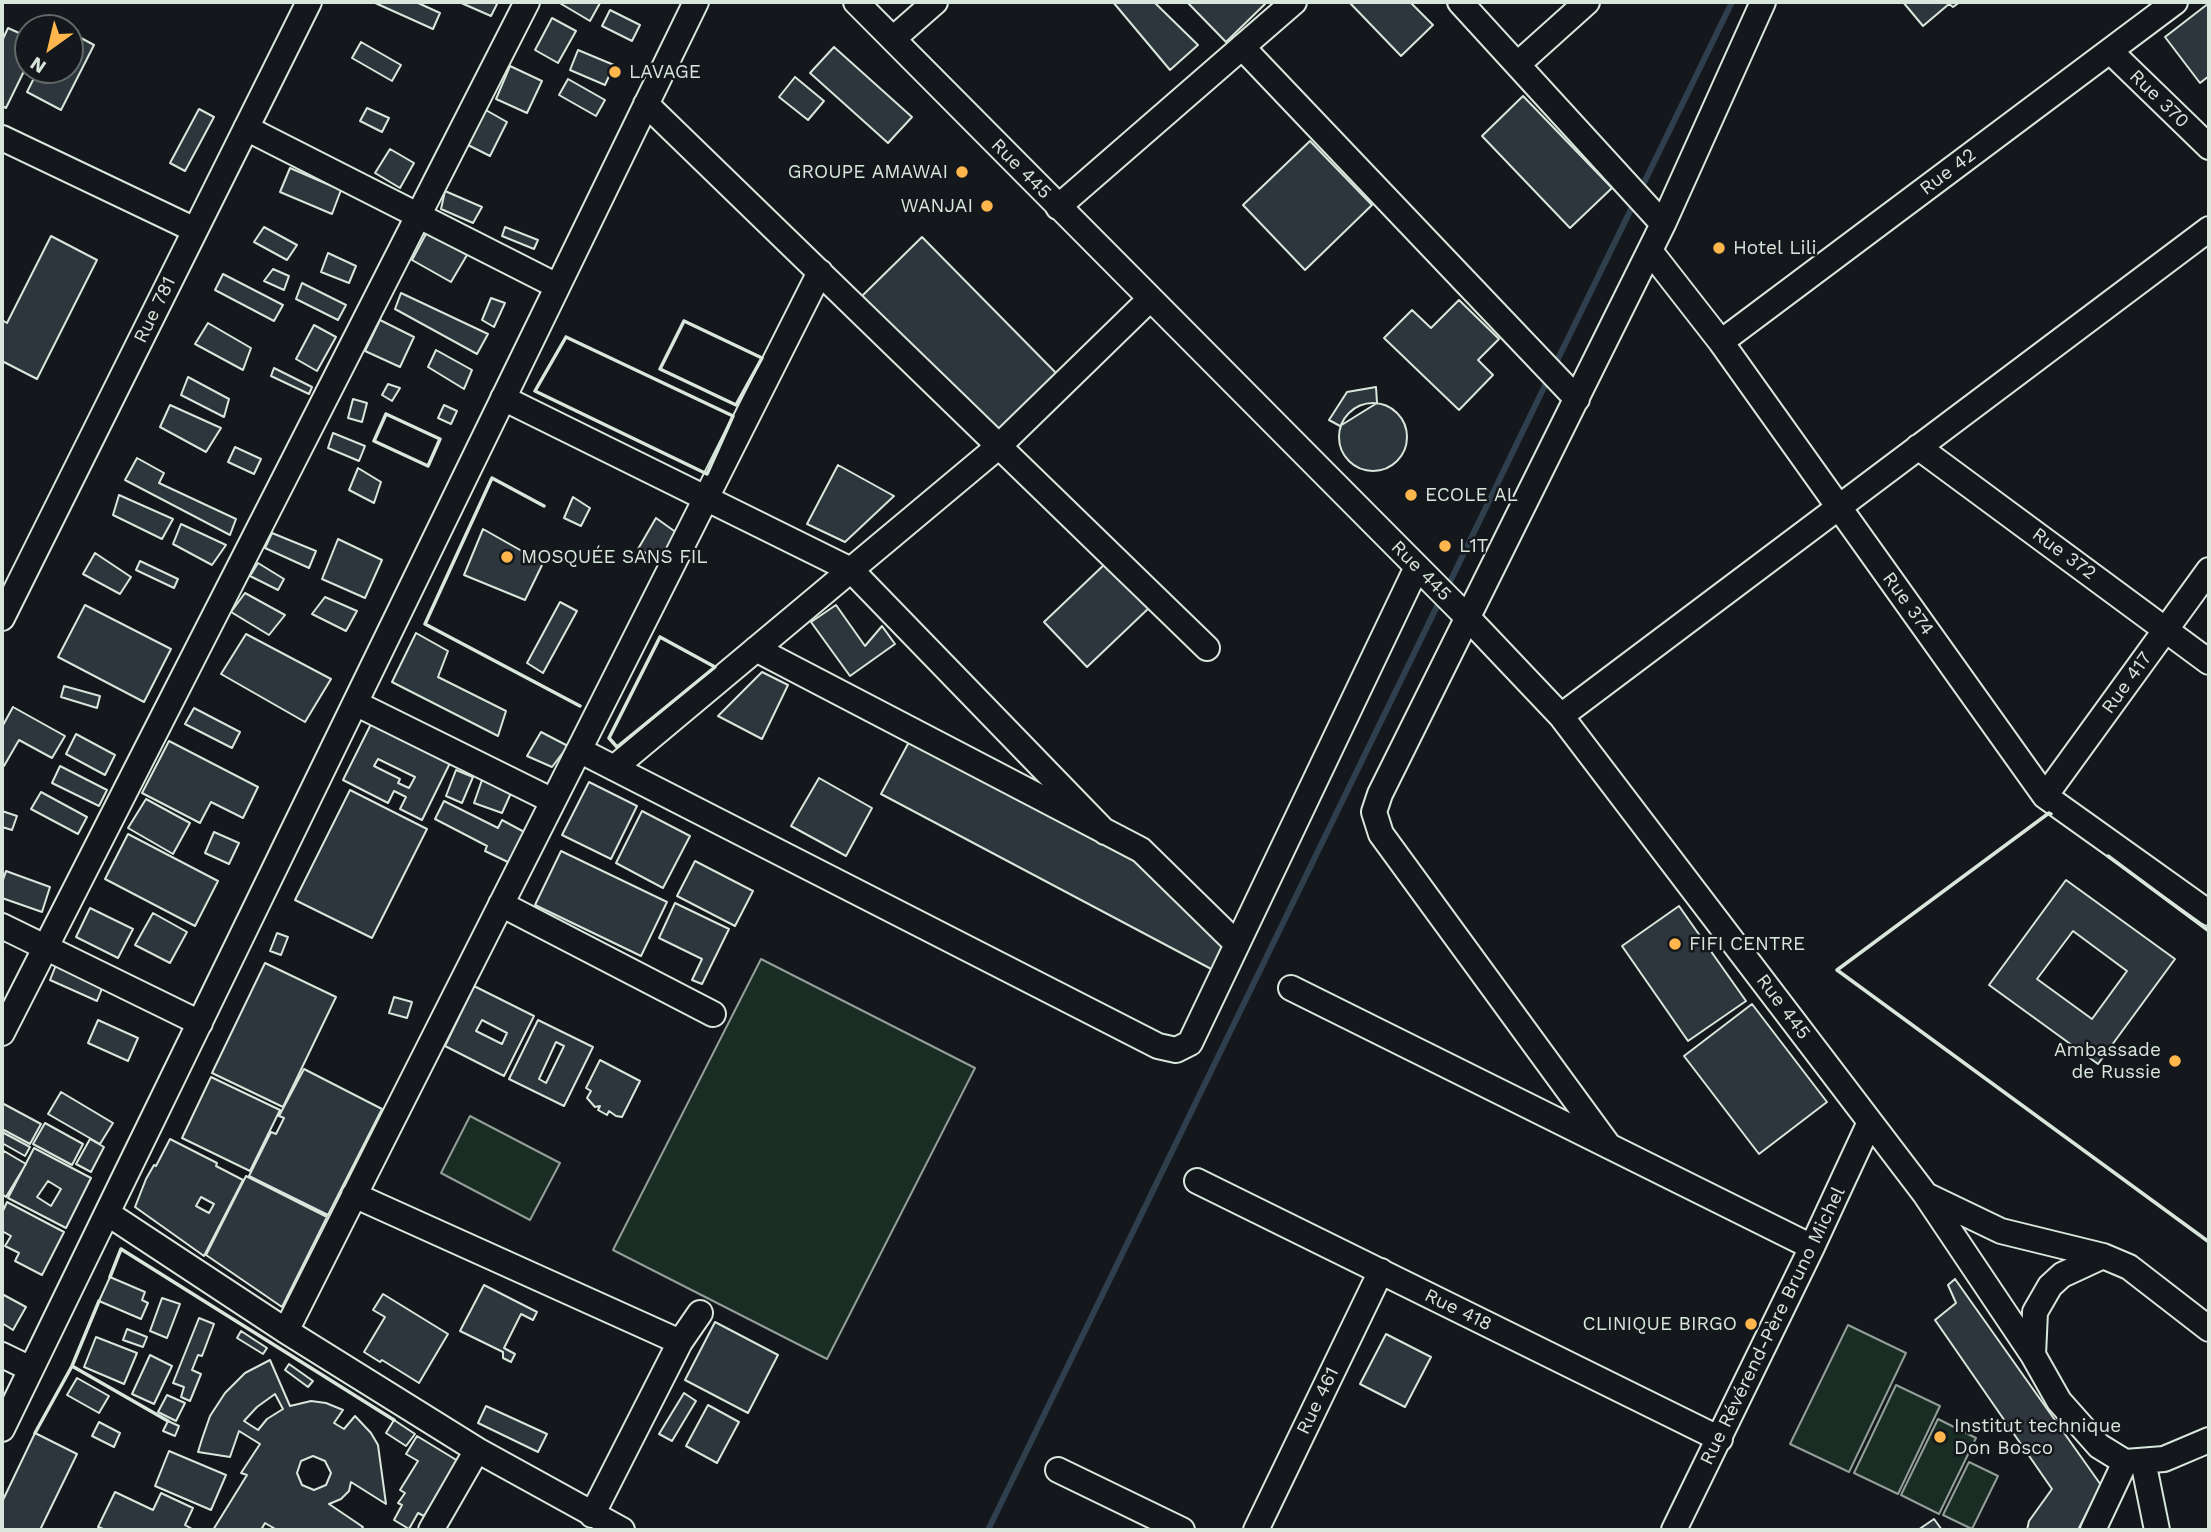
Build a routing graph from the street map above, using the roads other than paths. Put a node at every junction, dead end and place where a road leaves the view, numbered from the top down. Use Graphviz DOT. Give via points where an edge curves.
graph roads {
  1 [pos="309,2"];
  2 [pos="527,2"];
  3 [pos="696,2"];
  4 [pos="856,2"];
  5 [pos="935,2"];
  6 [pos="1294,2"];
  7 [pos="1460,2"];
  8 [pos="1587,2"];
  9 [pos="1763,2"];
  10 [pos="2175,2"];
  11 [pos="893,39"];
  12 [pos="1242,47"];
  13 [pos="2110,51"];
  14 [pos="1518,64"];
  15 [pos="646,104"];
  16 [pos="246,128"];
  17 [pos="2,138"];
  18 [pos="2209,147"];
  19 [pos="1058,207"];
  20 [pos="418,216"];
  21 [pos="1663,224"];
  22 [pos="2209,229"];
  23 [pos="195,230"];
  24 [pos="1650,251"];
  25 [pos="820,272"];
  26 [pos="557,286"];
  27 [pos="1150,299"];
  28 [pos="1721,342"];
  29 [pos="503,398"];
  30 [pos="1577,400"];
  31 [pos="999,446"];
  32 [pos="1918,447"];
  33 [pos="706,499"];
  34 [pos="1839,507"];
  35 [pos="851,570"];
  36 [pos="2209,570"];
  37 [pos="1421,571"];
  38 [pos="1461,612"];
  39 [pos="2,618"];
  40 [pos="2166,629"];
  41 [pos="1207,648"];
  42 [pos="756,649"];
  43 [pos="2209,662"];
  44 [pos="355,703"];
  45 [pos="1561,716"];
  46 [pos="579,750"];
  47 [pos="614,768"];
  48 [pos="2045,796"];
  49 [pos="553,802"];
  50 [pos="1105,832"];
  51 [pos="501,904"];
  52 [pos="2208,909"];
  53 [pos="2,926"];
  54 [pos="1237,943"];
  55 [pos="46,947"];
  56 [pos="1291,988"];
  57 [pos="713,1014"];
  58 [pos="200,1023"];
  59 [pos="2,1033"];
  60 [pos="1870,1122"];
  61 [pos="1609,1146"];
  62 [pos="1198,1181"];
  63 [pos="1925,1194"];
  64 [pos="354,1195"];
  65 [pos="107,1213"];
  66 [pos="1812,1247"];
  67 [pos="2103,1256"];
  68 [pos="1381,1271"];
  69 [pos="700,1313"];
  70 [pos="2209,1329"];
  71 [pos="286,1331"];
  72 [pos="680,1342"];
  73 [pos="2,1355"];
  74 [pos="2033,1355"];
  75 [pos="31,1370"];
  76 [pos="2,1429"];
  77 [pos="2206,1437"];
  78 [pos="1720,1439"];
  79 [pos="477,1450"];
  80 [pos="2134,1461"];
  81 [pos="1058,1470"];
  82 [pos="593,1515"];
  83 [pos="431,1530"];
  84 [pos="622,1530"];
  85 [pos="1182,1530"];
  86 [pos="1256,1530"];
  87 [pos="1674,1530"];
  88 [pos="2093,1530"];
  89 [pos="2157,1530"];
  1 -- 16 [label="street, Rue 781"];
  2 -- 20 [label="street"];
  3 -- 15 [label="street"];
  4 -- 11 [label="street, Rue 445"];
  5 -- 11 [label="street"];
  6 -- 12 [label="street"];
  7 -- 14 [label="street"];
  8 -- 14 [label="street"];
  9 -- 21 [label="street"];
  10 -- 13 [label="street, Rue 42"];
  11 -- 19 [label="street, Rue 445"];
  12 -- 19 [label="street"];
  12 -- 30 [label="street"];
  13 -- 18 [label="street, Rue 370"];
  13 -- 28 [label="street, Rue 42"];
  14 -- 21 [label="street"];
  15 -- 25 [label="street"];
  15 -- 26 [label="street"];
  16 -- 20 [label="street"];
  16 -- 23 [label="street, Rue 781"];
  17 -- 23 [label="street"];
  19 -- 27 [label="street, Rue 445"];
  20 -- 26 [label="street"];
  20 -- 55 [label="street"];
  21 -- 24 [label="street"];
  22 -- 32 [label="street"];
  23 -- 39 [label="street, Rue 781"];
  24 -- 28 [label="street, Rue 374"];
  24 -- 30 [label="street"];
  25 -- 31 [label="street"];
  25 -- 33 [label="street"];
  26 -- 29 [label="street"];
  27 -- 31 [label="street"];
  27 -- 37 [label="street, Rue 445"];
  28 -- 34 [label="street, Rue 374"];
  29 -- 33 [label="street"];
  29 -- 44 [label="street"];
  30 -- 38 [label="street"];
  31 -- 35 [label="street"];
  31 -- 41 [label="street"];
  32 -- 34 [label="street"];
  32 -- 40 [label="street, Rue 372"];
  33 -- 35 [label="street"];
  33 -- 46 [label="street"];
  34 -- 45 [label="street"];
  34 -- 48 [label="street, Rue 374"];
  35 -- 42 [label="street"];
  35 -- 50 [label="street"];
  36 -- 40 [label="street, Rue 417"];
  37 -- 38 [label="street, Rue 445"];
  37 -- 54 [label="street"];
  38 -- 45 [label="street, Rue 445"];
  38 -- 61 [label="street" via="1374,812 1381,835"];
  40 -- 43 [label="street, Rue 372"];
  40 -- 48 [label="street, Rue 417"];
  42 -- 47 [label="street"];
  42 -- 50 [label="street"];
  44 -- 49 [label="street"];
  44 -- 58 [label="street"];
  45 -- 60 [label="street, Rue 445"];
  46 -- 47 [label="street"];
  46 -- 49 [label="street"];
  47 -- 54 [label="street" via="1158,1046 1176,1050 1190,1043"];
  48 -- 52 [label="street, Rue 374"];
  49 -- 51 [label="street"];
  50 -- 54 [label="street" via="1141,850"];
  51 -- 57 [label="street"];
  51 -- 64 [label="street"];
  53 -- 55 [label="street"];
  55 -- 58 [label="street"];
  55 -- 59 [label="street"];
  56 -- 61 [label="street"];
  58 -- 65 [label="street"];
  60 -- 63 [label="street, Rue 445"];
  60 -- 66 [label="street, Rue Révérend-Père Bruno Michel"];
  61 -- 66 [label="street"];
  62 -- 68 [label="street, Rue 418"];
  63 -- 67 [label="street" via="2001,1231"];
  63 -- 74 [label="street, Rue 445"];
  64 -- 71 [label="street"];
  64 -- 72 [label="street"];
  65 -- 71 [label="street"];
  65 -- 75 [label="street"];
  66 -- 78 [label="street, Rue Révérend-Père Bruno Michel"];
  67 -- 70 [label="street" via="2129,1267"];
  67 -- 74 [label="street" via="2062,1275 2050,1286 2035,1312"];
  68 -- 78 [label="street, Rue 418"];
  68 -- 86 [label="street, Rue 461"];
  69 -- 72 [label="street"];
  71 -- 79 [label="street"];
  72 -- 82 [label="street"];
  73 -- 75 [label="street"];
  74 -- 80 [label="street, Rue 445" via="2059,1401 2099,1447"];
  75 -- 76 [label="street"];
  77 -- 80 [label="street" via="2164,1459"];
  78 -- 87 [label="street, Rue Révérend-Père Bruno Michel"];
  79 -- 82 [label="street"];
  79 -- 83 [label="street"];
  80 -- 88 [label="street"];
  80 -- 89 [label="street"];
  81 -- 85 [label="street"];
  82 -- 84 [label="street"];
}
